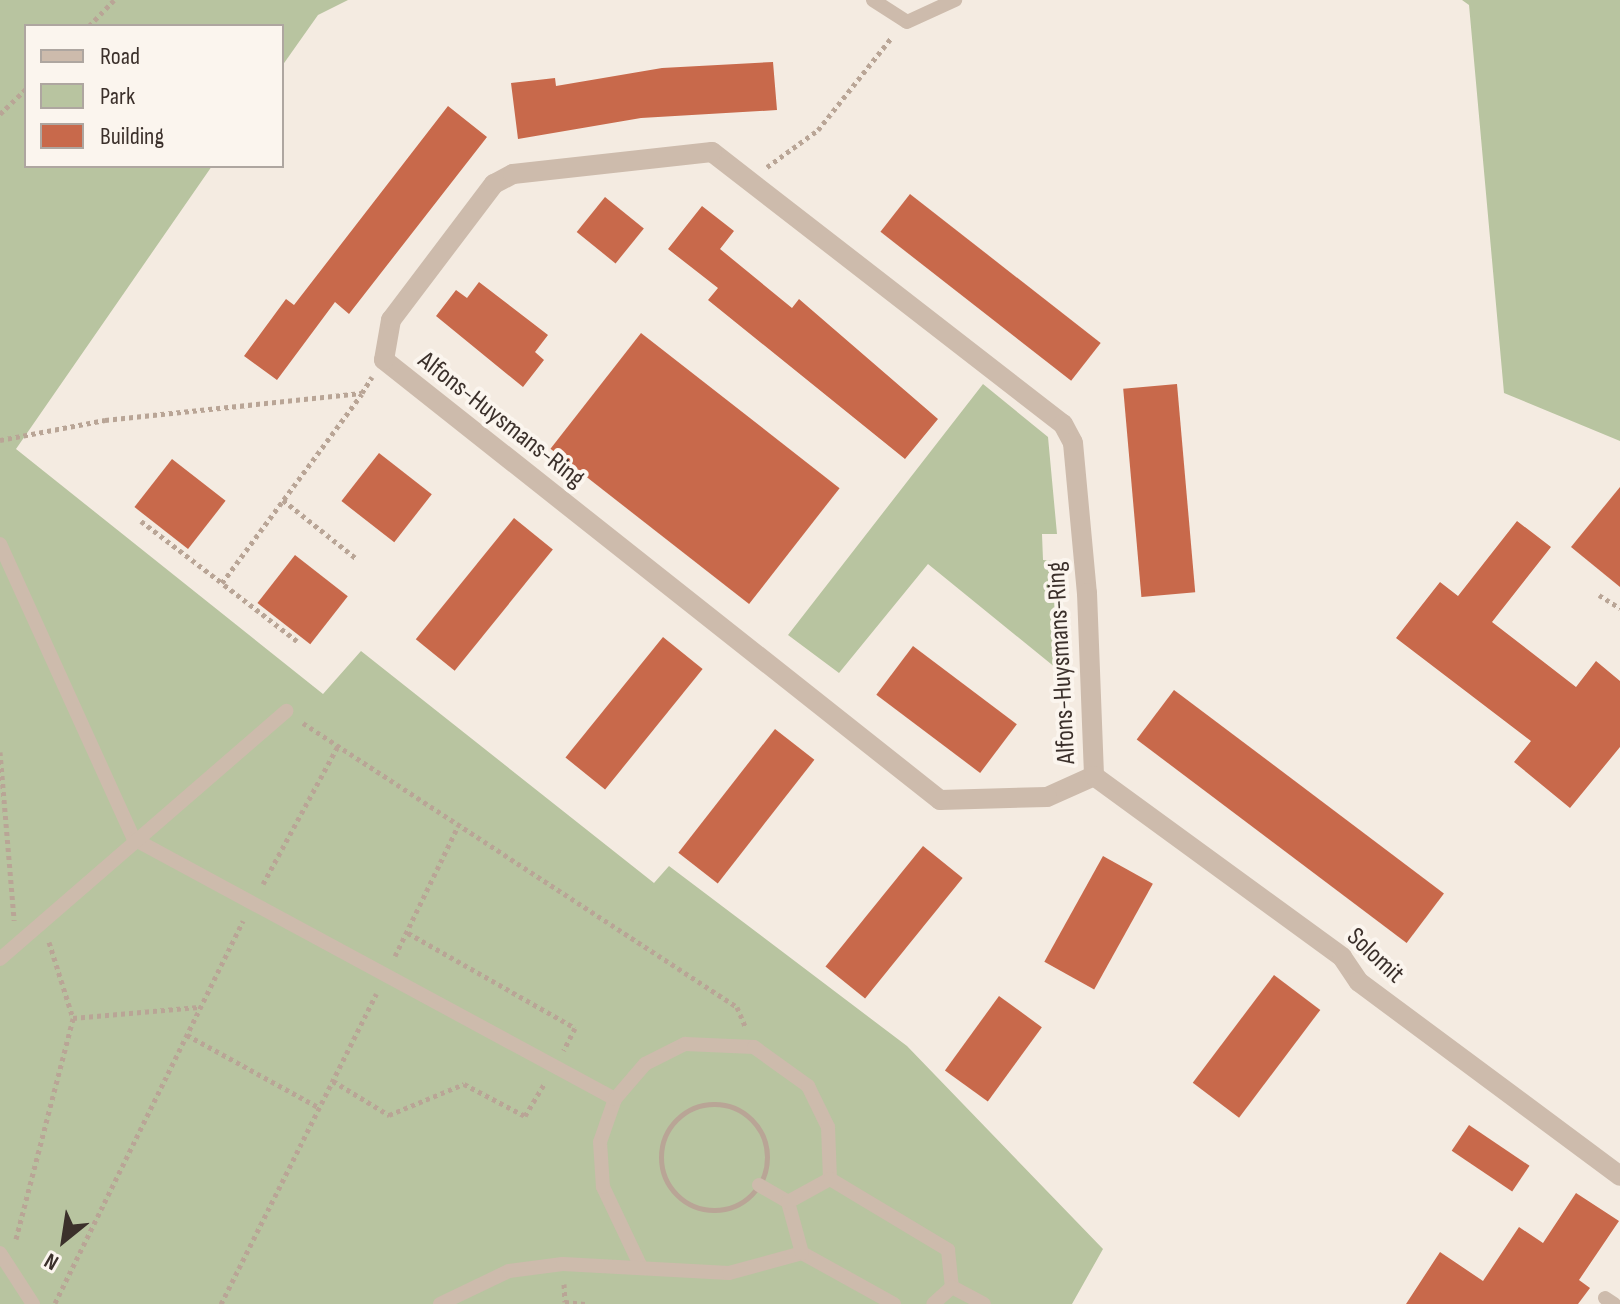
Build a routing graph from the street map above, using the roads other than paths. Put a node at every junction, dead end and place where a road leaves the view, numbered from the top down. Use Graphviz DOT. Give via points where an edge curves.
graph roads {
  1 [pos="873,0"];
  2 [pos="955,0"];
  3 [pos="0,544"];
  4 [pos="286,711"];
  5 [pos="1094,776"];
  6 [pos="134,839"];
  7 [pos="0,959"];
  8 [pos="615,1099"];
  9 [pos="1620,1176"];
  10 [pos="830,1179"];
  11 [pos="759,1185"];
  12 [pos="788,1202"];
  13 [pos="0,1253"];
  14 [pos="802,1253"];
  15 [pos="641,1267"];
  16 [pos="952,1287"];
  17 [pos="33,1304"];
  18 [pos="440,1304"];
  19 [pos="894,1304"];
  20 [pos="933,1304"];
  21 [pos="984,1304"];
  1 -- 2 [label="lane" via="907,22"];
  3 -- 6 [label="lane"];
  4 -- 6 [label="lane"];
  5 -- 5 [label="street, Alfons-Huysmans-Ring" via="1047,797 940,800 384,360 391,320 494,184 513,174 712,152 1063,424 1073,443 1086,578"];
  5 -- 9 [label="street, Solomit" via="1342,957 1359,982"];
  6 -- 7 [label="lane"];
  6 -- 8 [label="lane"];
  8 -- 10 [label="lane" via="645,1064 685,1044 754,1047 808,1086 828,1127"];
  8 -- 15 [label="lane" via="600,1142 603,1187"];
  10 -- 12 [label="lane"];
  10 -- 16 [label="lane" via="948,1250"];
  11 -- 12 [label="lane"];
  12 -- 14 [label="lane"];
  13 -- 17 [label="lane"];
  14 -- 15 [label="lane" via="729,1273"];
  14 -- 19 [label="lane"];
  15 -- 18 [label="lane" via="563,1264 509,1271"];
  16 -- 20 [label="lane"];
  16 -- 21 [label="lane"];
}
